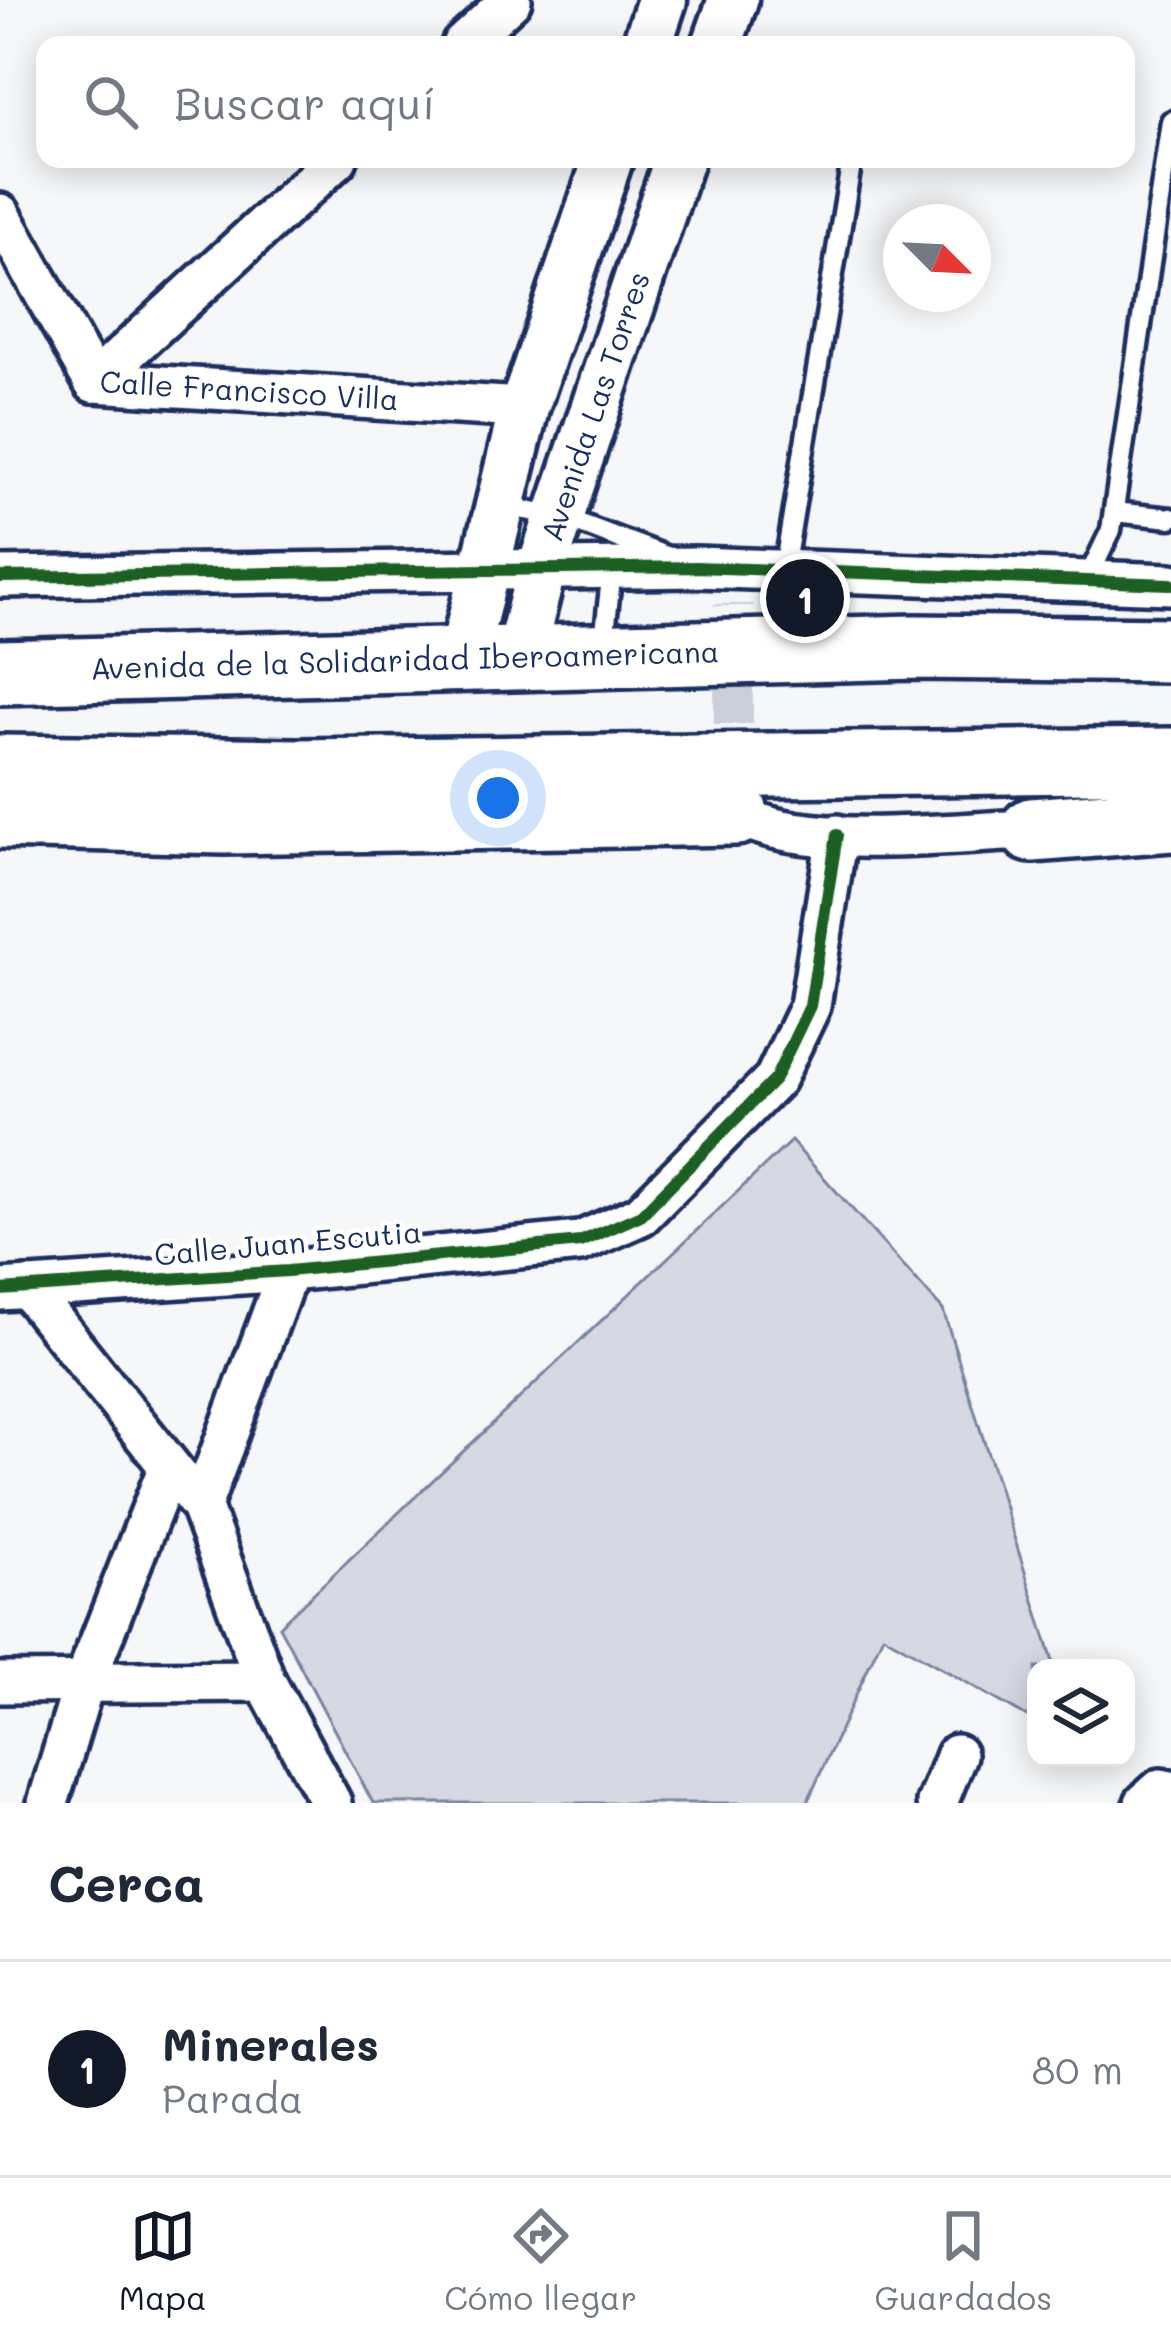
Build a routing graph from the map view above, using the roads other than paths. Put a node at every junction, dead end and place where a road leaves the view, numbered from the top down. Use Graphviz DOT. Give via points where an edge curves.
graph roads {
  1 [pos="511,0"];
  2 [pos="662,0"];
  3 [pos="733,0"];
  4 [pos="472,36"];
  5 [pos="650,36"];
  6 [pos="721,36"];
  7 [pos="1171,121"];
  8 [pos="328,168"];
  9 [pos="605,168"];
  10 [pos="676,168"];
  11 [pos="851,168"];
  12 [pos="0,214"];
  13 [pos="94,382"];
  14 [pos="524,407"];
  15 [pos="501,506"];
  16 [pos="1114,512"];
  17 [pos="560,516"];
  18 [pos="1171,518"];
  19 [pos="487,567"];
  20 [pos="612,570"];
  21 [pos="784,570"];
  22 [pos="541,571"];
  23 [pos="0,577"];
  24 [pos="720,580"];
  25 [pos="1087,580"];
  26 [pos="1171,584"];
  27 [pos="1171,650"];
  28 [pos="602,656"];
  29 [pos="490,660"];
  30 [pos="0,672"];
  31 [pos="1171,760"];
  32 [pos="0,767"];
  33 [pos="735,798"];
  34 [pos="0,816"];
  35 [pos="1171,819"];
  36 [pos="1032,830"];
  37 [pos="837,835"];
  38 [pos="1171,845"];
  39 [pos="288,1270"];
  40 [pos="14,1289"];
  41 [pos="168,1469"];
  42 [pos="201,1506"];
  43 [pos="265,1681"];
  44 [pos="0,1683"];
  45 [pos="84,1683"];
  46 [pos="956,1755"];
  47 [pos="1171,1791"];
  48 [pos="48,1803"];
  49 [pos="331,1803"];
  50 [pos="937,1803"];
  51 [pos="1145,1803"];
  1 -- 4 [label="street"];
  2 -- 5 [label="street"];
  3 -- 6 [label="street"];
  7 -- 16 [label="lane"];
  8 -- 13 [label="street"];
  9 -- 14 [label="street, Avenida Las Torres"];
  10 -- 17 [label="street, Avenida Las Torres"];
  11 -- 21 [label="lane"];
  12 -- 13 [label="street, Calle Francisco Villa"];
  13 -- 14 [label="street, Calle Francisco Villa"];
  14 -- 15 [label="street, Avenida Las Torres"];
  15 -- 17 [label="lane"];
  15 -- 19 [label="street, Avenida Las Torres"];
  16 -- 18 [label="lane"];
  16 -- 25 [label="lane"];
  17 -- 22 [label="street, Avenida Las Torres"];
  17 -- 24 [label="lane"];
  19 -- 22 [label="street"];
  19 -- 23 [label="street"];
  19 -- 29 [label="street, Avenida Las Torres"];
  20 -- 22 [label="street"];
  20 -- 24 [label="street"];
  20 -- 28 [label="lane"];
  21 -- 24 [label="street"];
  21 -- 25 [label="street"];
  22 -- 29 [label="street, Avenida Las Torres"];
  25 -- 26 [label="street"];
  27 -- 28 [label="highway, Avenida de la Solidaridad Iberoamericana"];
  28 -- 29 [label="highway, Avenida de la Solidaridad Iberoamericana"];
  29 -- 30 [label="highway, Avenida de la Solidaridad Iberoamericana"];
  31 -- 32 [label="highway"];
  33 -- 34 [label="highway" via="224,822"];
  33 -- 37 [label="street" via="763,830"];
  35 -- 36 [label="highway"];
  36 -- 37 [label="street"];
  36 -- 38 [label="street" via="1099,846"];
  37 -- 39 [label="street, Calle Juan Escutia" via="810,1006 775,1078 641,1215 580,1242"];
  39 -- 40 [label="street, Calle Juan Escutia"];
  39 -- 42 [label="street"];
  40 -- 41 [label="street"];
  41 -- 42 [label="street"];
  41 -- 45 [label="street"];
  42 -- 43 [label="street"];
  43 -- 45 [label="street"];
  43 -- 49 [label="street"];
  44 -- 45 [label="street"];
  45 -- 48 [label="street"];
  46 -- 50 [label="street"];
  47 -- 51 [label="street" via="1161,1789"];
}
